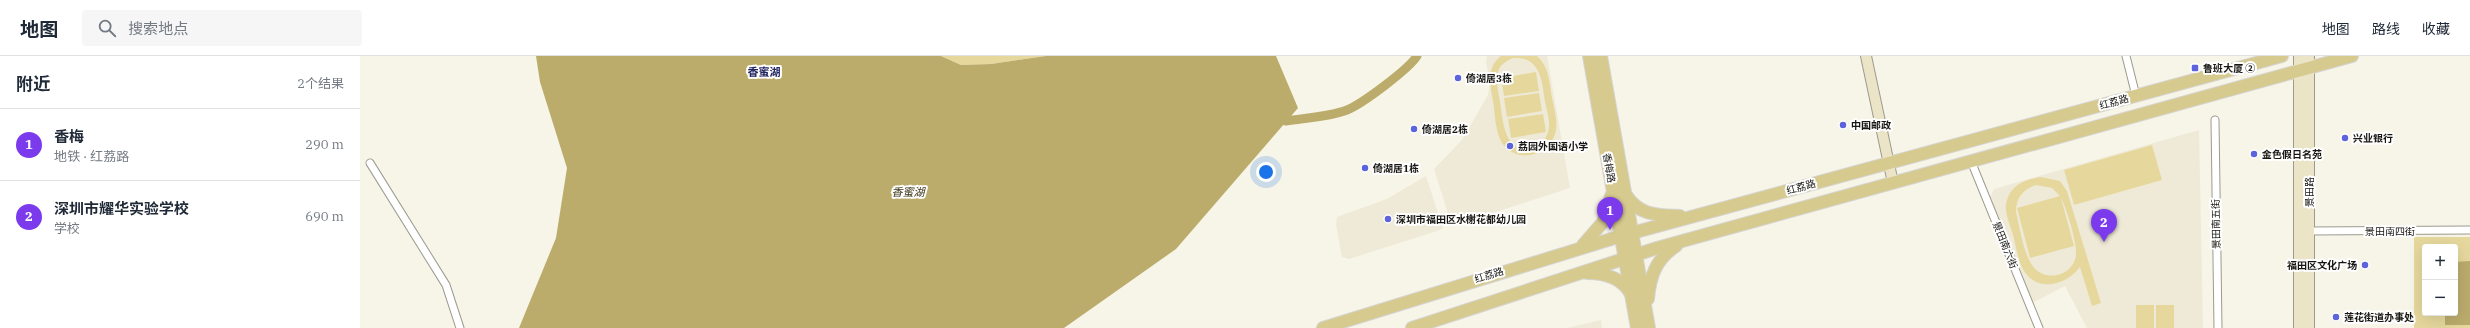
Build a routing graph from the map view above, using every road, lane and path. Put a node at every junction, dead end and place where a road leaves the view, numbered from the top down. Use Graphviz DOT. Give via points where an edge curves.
graph roads {
  1 [pos="1589,56"];
  2 [pos="1601,56"];
  3 [pos="1866,56"];
  4 [pos="2126,56"];
  5 [pos="2282,56"];
  6 [pos="2299,56"];
  7 [pos="2352,56"];
  8 [pos="2306,64"];
  9 [pos="2136,96"];
  10 [pos="2215,120"];
  11 [pos="1971,161"];
  12 [pos="370,163"];
  13 [pos="1889,163"];
  14 [pos="1893,183"];
  15 [pos="1612,185"];
  16 [pos="1625,191"];
  17 [pos="1693,216"];
  18 [pos="2470,230"];
  19 [pos="2309,231"];
  20 [pos="1626,234"];
  21 [pos="1682,242"];
  22 [pos="1580,247"];
  23 [pos="1630,257"];
  24 [pos="1578,274"];
  25 [pos="1632,296"];
  26 [pos="1648,323"];
  27 [pos="1350,324"];
  28 [pos="460,328"];
  29 [pos="1323,328"];
  30 [pos="1412,328"];
  31 [pos="1638,328"];
  32 [pos="2039,328"];
  33 [pos="2218,328"];
  34 [pos="2299,328"];
  35 [pos="2309,328"];
  1 -- 15 [label="main road, 香梅路"];
  2 -- 16 [label="main road, 香梅路"];
  3 -- 13 [label="main road"];
  4 -- 9 [label="street"];
  5 -- 9 [label="main road, 红荔路"];
  6 -- 8 [label="main road, 景田路"];
  7 -- 8 [label="main road, 红荔路"];
  8 -- 11 [label="main road, 红荔路"];
  8 -- 19 [label="main road, 景田路"];
  8 -- 34 [label="main road, 景田路"];
  9 -- 13 [label="main road, 红荔路"];
  10 -- 33 [label="street, 景田南五街"];
  11 -- 14 [label="main road, 红荔路"];
  11 -- 32 [label="street, 景田南六街"];
  12 -- 28 [label="street" via="446,285"];
  13 -- 14 [label="main road"];
  13 -- 17 [label="main road, 红荔路"];
  14 -- 21 [label="main road, 红荔路"];
  15 -- 20 [label="main road, 香梅路"];
  15 -- 22 [label="main road" via="1606,217 1595,233"];
  16 -- 17 [label="main road" via="1631,202 1646,213"];
  16 -- 20 [label="main road, 香梅路"];
  17 -- 20 [label="main road, 红荔路"];
  18 -- 19 [label="street, 景田南四街"];
  19 -- 35 [label="main road, 景田路"];
  20 -- 22 [label="main road, 红荔路"];
  20 -- 23 [label="main road, 香梅路"];
  21 -- 23 [label="main road, 红荔路"];
  21 -- 26 [label="main road" via="1669,250 1656,266 1649,288"];
  22 -- 27 [label="main road, 红荔路"];
  23 -- 24 [label="main road, 红荔路"];
  23 -- 25 [label="main road, 香梅路"];
  23 -- 26 [label="main road, 香梅路"];
  24 -- 25 [label="main road" via="1600,274 1616,279"];
  24 -- 30 [label="main road, 红荔路"];
  25 -- 31 [label="main road, 香梅路"];
  27 -- 29 [label="main road, 红荔路"];
}
